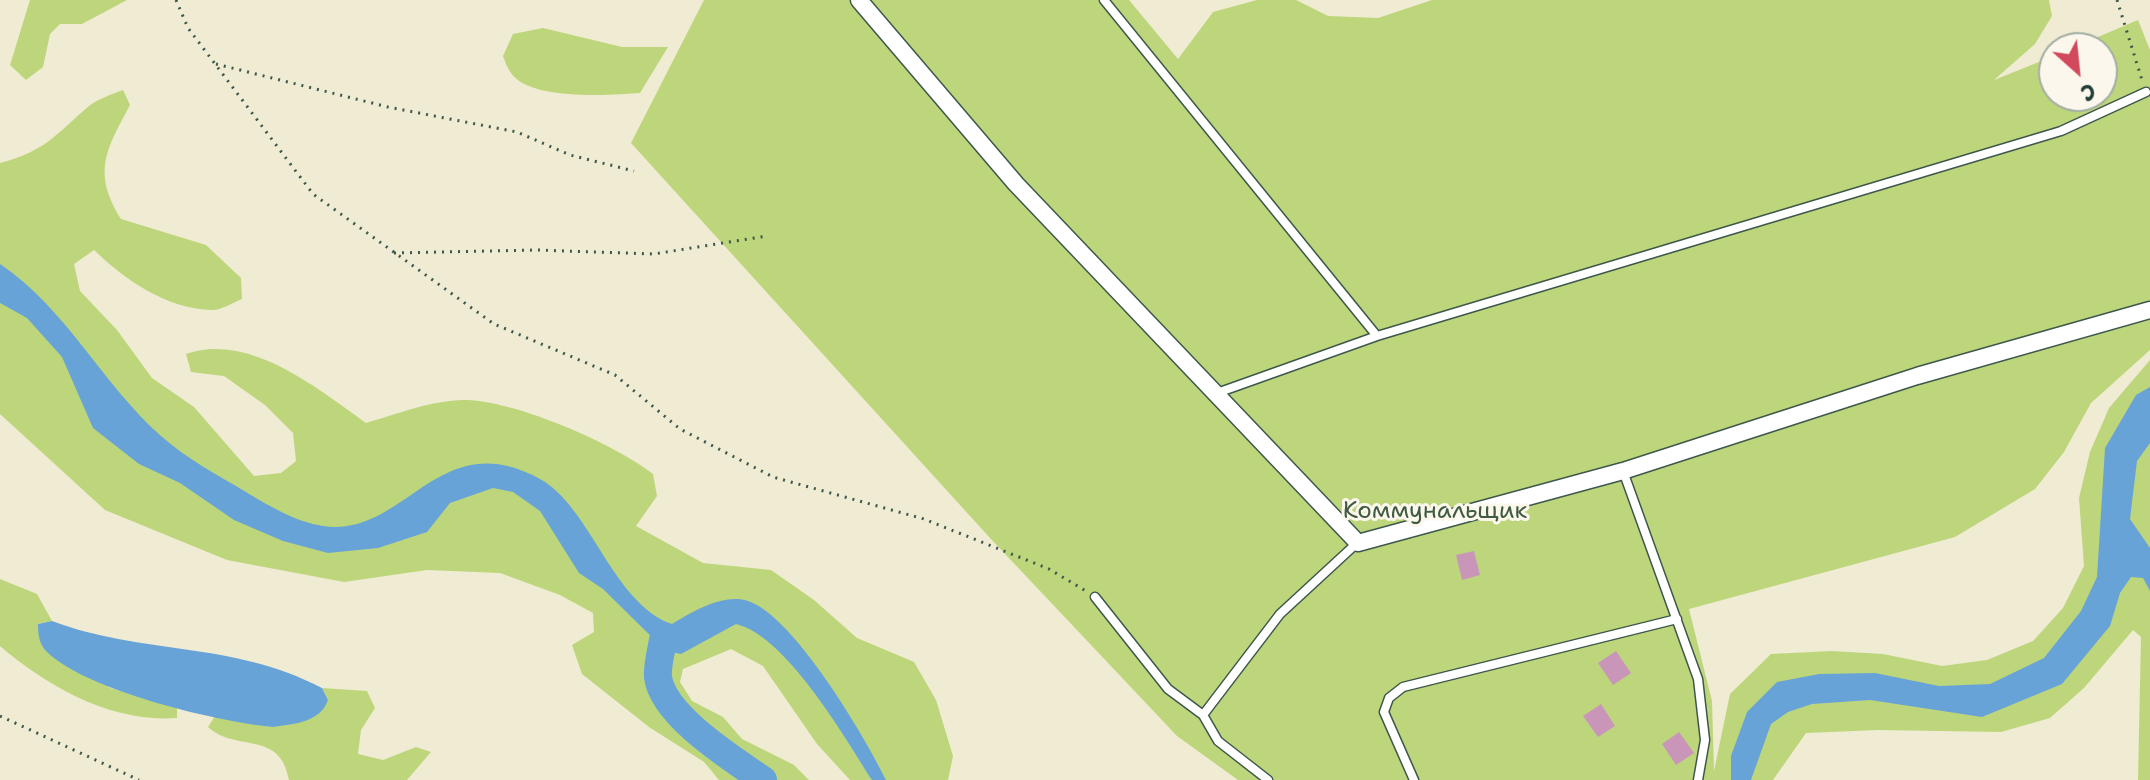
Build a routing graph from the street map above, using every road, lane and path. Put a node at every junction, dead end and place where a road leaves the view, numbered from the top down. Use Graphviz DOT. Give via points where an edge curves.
graph roads {
  1 [pos="176,0"];
  2 [pos="859,0"];
  3 [pos="1104,0"];
  4 [pos="2117,0"];
  5 [pos="216,64"];
  6 [pos="2146,92"];
  7 [pos="634,171"];
  8 [pos="767,236"];
  9 [pos="394,253"];
  10 [pos="2150,310"];
  11 [pos="1377,336"];
  12 [pos="1217,393"];
  13 [pos="1623,471"];
  14 [pos="1358,543"];
  15 [pos="1095,597"];
  16 [pos="1677,619"];
  17 [pos="1203,715"];
  18 [pos="0,716"];
  19 [pos="139,780"];
  20 [pos="1268,780"];
  21 [pos="1414,780"];
  22 [pos="1698,780"];
  1 -- 5 [label="path" via="188,28"];
  2 -- 12 [label="street" via="1016,184"];
  3 -- 11 [label="lane"];
  4 -- 6 [label="path"];
  5 -- 7 [label="path" via="388,107 517,132 570,155"];
  5 -- 9 [label="path" via="313,194"];
  6 -- 11 [label="lane" via="2061,131"];
  8 -- 9 [label="path" via="654,254"];
  9 -- 15 [label="path" via="494,324 615,375 680,429 773,477 924,519 1049,569"];
  10 -- 13 [label="street" via="1917,376"];
  11 -- 12 [label="lane"];
  12 -- 14 [label="street"];
  13 -- 14 [label="street"];
  13 -- 16 [label="lane"];
  14 -- 17 [label="lane" via="1280,614"];
  15 -- 17 [label="lane" via="1168,689"];
  16 -- 21 [label="lane" via="1403,687 1389,698 1384,712"];
  16 -- 22 [label="lane" via="1698,679 1705,740"];
  17 -- 20 [label="lane" via="1218,741"];
  18 -- 19 [label="path"];
}
